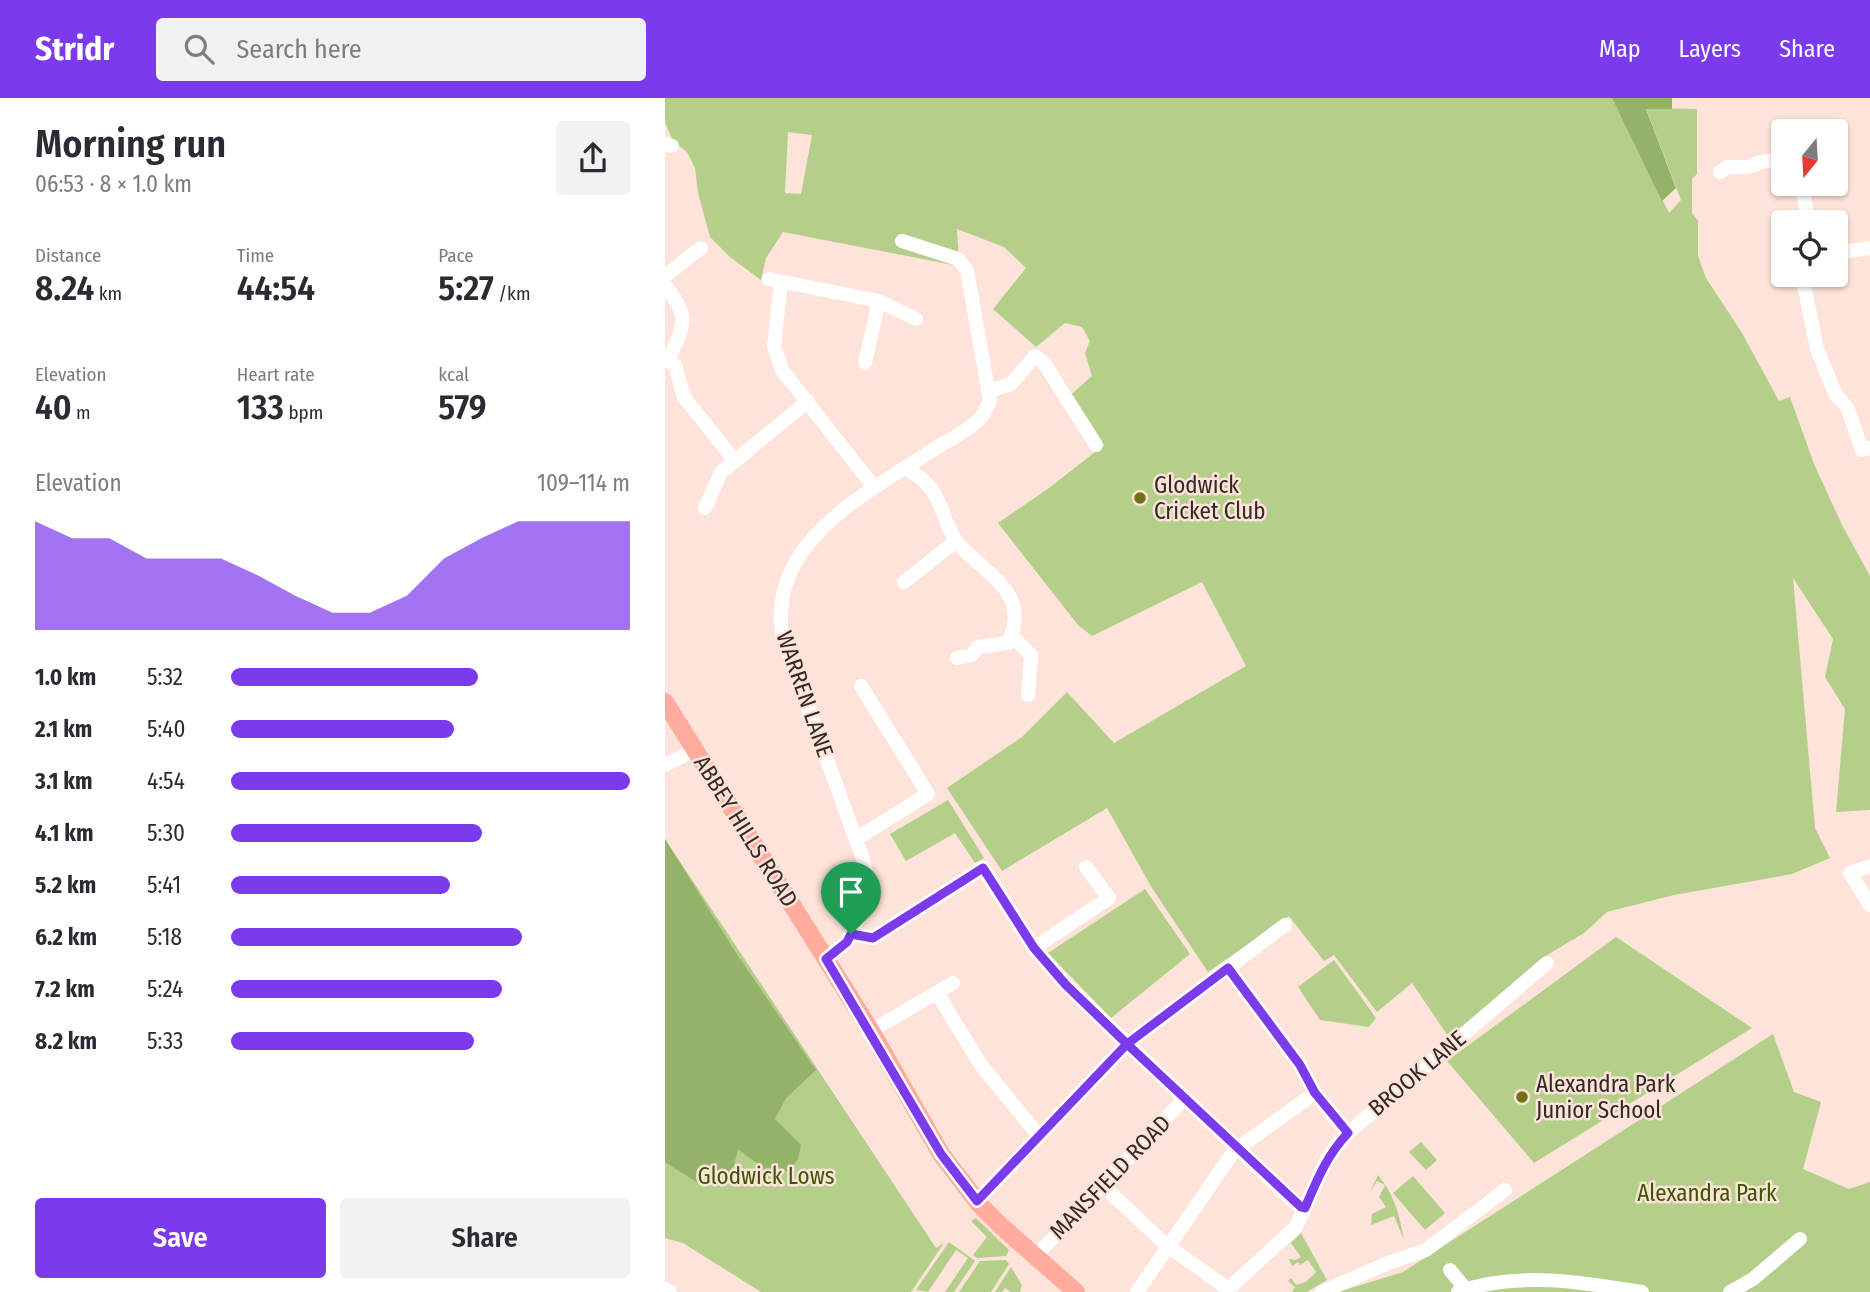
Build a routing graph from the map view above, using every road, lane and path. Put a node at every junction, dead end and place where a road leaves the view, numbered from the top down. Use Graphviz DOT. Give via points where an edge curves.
graph roads {
  1 [pos="1771,161"];
  2 [pos="1720,172"];
  3 [pos="902,241"];
  4 [pos="701,248"];
  5 [pos="1870,248"];
  6 [pos="1848,251"];
  7 [pos="665,276"];
  8 [pos="665,285"];
  9 [pos="1804,287"];
  10 [pos="879,302"];
  11 [pos="916,319"];
  12 [pos="667,360"];
  13 [pos="865,363"];
  14 [pos="989,391"];
  15 [pos="808,401"];
  16 [pos="1096,444"];
  17 [pos="1870,449"];
  18 [pos="735,461"];
  19 [pos="905,468"];
  20 [pos="873,486"];
  21 [pos="705,508"];
  22 [pos="956,541"];
  23 [pos="904,582"];
  24 [pos="1010,639"];
  25 [pos="957,658"];
  26 [pos="861,686"];
  27 [pos="1028,695"];
  28 [pos="665,702"];
  29 [pos="695,750"];
  30 [pos="665,765"];
  31 [pos="856,839"];
  32 [pos="1870,866"];
  33 [pos="1086,867"];
  34 [pos="1870,905"];
  35 [pos="1285,925"];
  36 [pos="851,934"];
  37 [pos="1034,948"];
  38 [pos="826,959"];
  39 [pos="1547,963"];
  40 [pos="1228,968"];
  41 [pos="953,983"];
  42 [pos="936,992"];
  43 [pos="870,1031"];
  44 [pos="1127,1044"];
  45 [pos="1315,1093"];
  46 [pos="1185,1098"];
  47 [pos="1348,1133"];
  48 [pos="1038,1135"];
  49 [pos="1238,1149"];
  50 [pos="1102,1185"];
  51 [pos="1505,1190"];
  52 [pos="977,1201"];
  53 [pos="1305,1208"];
  54 [pos="1800,1239"];
  55 [pos="1169,1247"];
  56 [pos="1035,1257"];
  57 [pos="1450,1270"];
  58 [pos="665,1289"];
  59 [pos="1227,1290"];
  60 [pos="1464,1291"];
  61 [pos="670,1292"];
  62 [pos="1076,1292"];
  63 [pos="1137,1292"];
  64 [pos="1322,1292"];
  65 [pos="1642,1292"];
  66 [pos="1730,1292"];
  1 -- 2 [label="street"];
  3 -- 14 [label="street" via="958,259 967,270"];
  4 -- 7 [label="street"];
  5 -- 6 [label="street"];
  8 -- 12 [label="street" via="681,306 684,325"];
  9 -- 17 [label="street" via="1817,349 1835,393 1848,409 1862,450"];
  10 -- 11 [label="street"];
  10 -- 13 [label="street"];
  10 -- 15 [label="street" via="775,281 774,346 782,370"];
  12 -- 18 [label="street" via="675,365 684,397"];
  14 -- 16 [label="street" via="1011,384 1035,356"];
  14 -- 19 [label="street, WARREN LANE" via="982,416"];
  15 -- 18 [label="street"];
  15 -- 20 [label="street"];
  18 -- 21 [label="street" via="722,472"];
  19 -- 20 [label="street, WARREN LANE"];
  19 -- 22 [label="street" via="928,484"];
  20 -- 31 [label="street, WARREN LANE" via="831,519 803,550 788,578 779,621"];
  22 -- 23 [label="street"];
  22 -- 24 [label="street" via="993,574 1015,607"];
  24 -- 25 [label="street"];
  24 -- 27 [label="street" via="1031,654"];
  26 -- 31 [label="street" via="928,794"];
  28 -- 29 [label="main road, ABBEY HILLS ROAD"];
  29 -- 30 [label="street"];
  29 -- 38 [label="main road, ABBEY HILLS ROAD"];
  31 -- 36 [label="street, WARREN LANE" via="869,882"];
  32 -- 34 [label="street" via="1850,873"];
  33 -- 37 [label="street" via="1109,898"];
  35 -- 40 [label="street"];
  36 -- 37 [label="street" via="873,938 983,868"];
  36 -- 38 [label="street, WARREN LANE"];
  37 -- 44 [label="street"];
  38 -- 43 [label="main road, ABBEY HILLS ROAD"];
  39 -- 47 [label="street, BROOK LANE"];
  40 -- 44 [label="street"];
  40 -- 45 [label="street" via="1300,1065"];
  41 -- 42 [label="street"];
  42 -- 43 [label="street"];
  42 -- 48 [label="street" via="981,1065"];
  43 -- 52 [label="main road, ABBEY HILLS ROAD" via="941,1154"];
  44 -- 46 [label="street"];
  44 -- 48 [label="street"];
  45 -- 47 [label="street"];
  45 -- 49 [label="street"];
  46 -- 49 [label="street"];
  46 -- 50 [label="street, MANSFIELD ROAD"];
  47 -- 53 [label="street, BROOK LANE" via="1326,1161"];
  48 -- 52 [label="street"];
  49 -- 53 [label="street"];
  49 -- 55 [label="street"];
  50 -- 55 [label="street"];
  50 -- 56 [label="street, MANSFIELD ROAD"];
  51 -- 64 [label="street" via="1426,1250"];
  52 -- 56 [label="main road, ABBEY HILLS ROAD"];
  53 -- 59 [label="street, BROOK LANE" via="1296,1227"];
  54 -- 66 [label="street" via="1753,1279"];
  55 -- 59 [label="street"];
  55 -- 63 [label="street"];
  56 -- 62 [label="main road, ABBEY HILLS ROAD"];
  57 -- 60 [label="street"];
  58 -- 61 [label="street"];
  60 -- 65 [label="street" via="1504,1282 1550,1280"];
}
